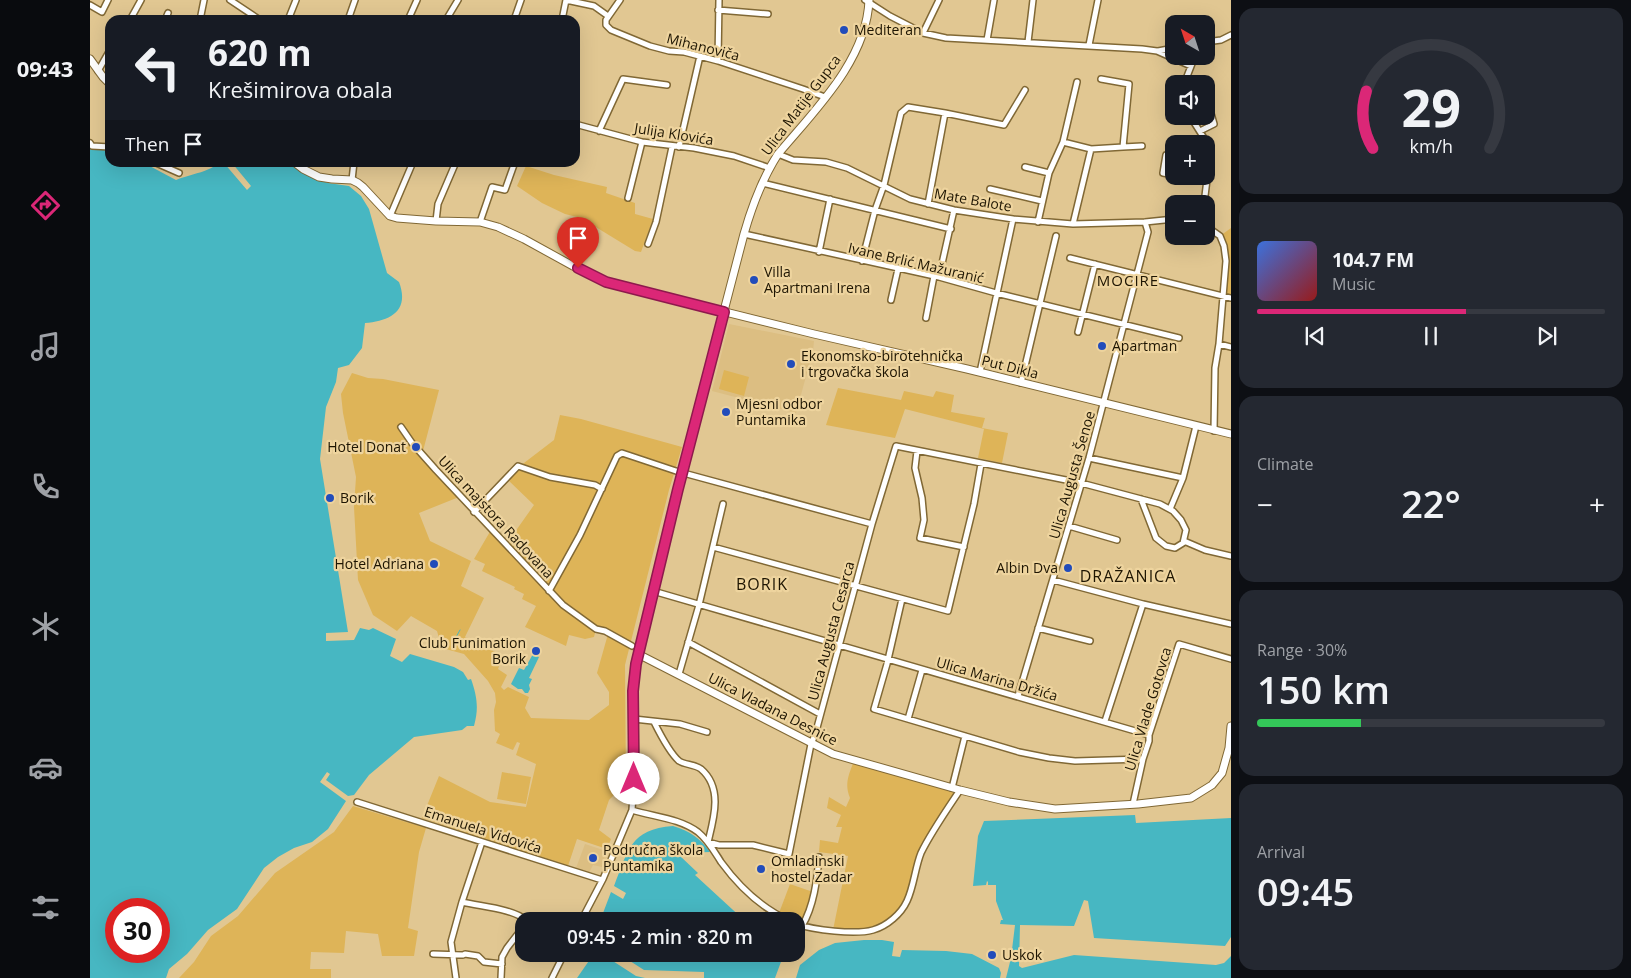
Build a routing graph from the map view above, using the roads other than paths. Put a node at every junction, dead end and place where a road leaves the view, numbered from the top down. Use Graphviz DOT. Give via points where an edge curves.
graph roads {
  1 [pos="108,0"];
  2 [pos="141,0"];
  3 [pos="204,0"];
  4 [pos="230,0"];
  5 [pos="296,0"];
  6 [pos="355,0"];
  7 [pos="417,0"];
  8 [pos="458,0"];
  9 [pos="521,0"];
  10 [pos="566,0"];
  11 [pos="620,0"];
  12 [pos="719,0"];
  13 [pos="939,0"];
  14 [pos="994,0"];
  15 [pos="1033,0"];
  16 [pos="1098,0"];
  17 [pos="868,1"];
  18 [pos="90,4"];
  19 [pos="718,10"];
  20 [pos="168,12"];
  21 [pos="768,14"];
  22 [pos="133,15"];
  23 [pos="167,15"];
  24 [pos="201,15"];
  25 [pos="252,15"];
  26 [pos="290,15"];
  27 [pos="350,15"];
  28 [pos="410,15"];
  29 [pos="449,15"];
  30 [pos="516,15"];
  31 [pos="563,15"];
  32 [pos="608,16"];
  33 [pos="922,34"];
  34 [pos="1231,35"];
  35 [pos="987,40"];
  36 [pos="1215,41"];
  37 [pos="1028,42"];
  38 [pos="1089,45"];
  39 [pos="1165,50"];
  40 [pos="1157,51"];
  41 [pos="700,56"];
  42 [pos="90,59"];
  43 [pos="105,59"];
  44 [pos="718,61"];
  45 [pos="1191,66"];
  46 [pos="98,71"];
  47 [pos="1188,75"];
  48 [pos="1101,78"];
  49 [pos="105,79"];
  50 [pos="1077,82"];
  51 [pos="668,85"];
  52 [pos="1025,90"];
  53 [pos="825,97"];
  54 [pos="945,114"];
  55 [pos="580,125"];
  56 [pos="1196,125"];
  57 [pos="1212,125"];
  58 [pos="599,131"];
  59 [pos="1200,131"];
  60 [pos="1202,135"];
  61 [pos="642,142"];
  62 [pos="1063,142"];
  63 [pos="90,143"];
  64 [pos="1142,146"];
  65 [pos="105,147"];
  66 [pos="672,147"];
  67 [pos="679,147"];
  68 [pos="1123,147"];
  69 [pos="1090,148"];
  70 [pos="778,154"];
  71 [pos="1165,161"];
  72 [pos="165,167"];
  73 [pos="300,167"];
  74 [pos="353,167"];
  75 [pos="411,167"];
  76 [pos="454,167"];
  77 [pos="513,167"];
  78 [pos="1025,167"];
  79 [pos="770,168"];
  80 [pos="179,173"];
  81 [pos="1049,173"];
  82 [pos="1165,173"];
  83 [pos="352,180"];
  84 [pos="762,183"];
  85 [pos="884,185"];
  86 [pos="990,189"];
  87 [pos="628,198"];
  88 [pos="830,199"];
  89 [pos="1042,201"];
  90 [pos="928,204"];
  91 [pos="875,210"];
  92 [pos="954,210"];
  93 [pos="390,216"];
  94 [pos="1013,220"];
  95 [pos="436,221"];
  96 [pos="1165,221"];
  97 [pos="480,222"];
  98 [pos="1038,222"];
  99 [pos="1145,222"];
  100 [pos="1073,224"];
  101 [pos="951,229"];
  102 [pos="1215,232"];
  103 [pos="744,234"];
  104 [pos="1056,236"];
  105 [pos="648,244"];
  106 [pos="818,252"];
  107 [pos="1070,258"];
  108 [pos="862,261"];
  109 [pos="1095,264"];
  110 [pos="898,269"];
  111 [pos="1137,274"];
  112 [pos="937,277"];
  113 [pos="996,294"];
  114 [pos="1223,296"];
  115 [pos="1231,298"];
  116 [pos="891,300"];
  117 [pos="1040,303"];
  118 [pos="724,312"];
  119 [pos="1083,315"];
  120 [pos="926,318"];
  121 [pos="1124,325"];
  122 [pos="1078,332"];
  123 [pos="1179,338"];
  124 [pos="1219,344"];
  125 [pos="1231,347"];
  126 [pos="980,372"];
  127 [pos="1021,383"];
  128 [pos="1104,403"];
  129 [pos="401,426"];
  130 [pos="1196,426"];
  131 [pos="1214,430"];
  132 [pos="1231,434"];
  133 [pos="917,451"];
  134 [pos="1088,458"];
  135 [pos="981,464"];
  136 [pos="682,472"];
  137 [pos="1183,478"];
  138 [pos="1081,483"];
  139 [pos="602,489"];
  140 [pos="1141,499"];
  141 [pos="724,504"];
  142 [pos="1170,509"];
  143 [pos="474,512"];
  144 [pos="872,524"];
  145 [pos="1069,526"];
  146 [pos="1117,540"];
  147 [pos="1184,541"];
  148 [pos="713,547"];
  149 [pos="964,547"];
  150 [pos="1231,556"];
  151 [pos="1053,580"];
  152 [pos="855,587"];
  153 [pos="549,591"];
  154 [pos="653,591"];
  155 [pos="902,599"];
  156 [pos="1143,604"];
  157 [pos="698,605"];
  158 [pos="1231,624"];
  159 [pos="1038,628"];
  160 [pos="1090,641"];
  161 [pos="688,642"];
  162 [pos="839,645"];
  163 [pos="632,646"];
  164 [pos="638,654"];
  165 [pos="888,659"];
  166 [pos="1231,659"];
  167 [pos="922,670"];
  168 [pos="679,674"];
  169 [pos="1018,696"];
  170 [pos="820,714"];
  171 [pos="634,719"];
  172 [pos="908,719"];
  173 [pos="1105,721"];
  174 [pos="654,722"];
  175 [pos="1231,726"];
  176 [pos="707,732"];
  177 [pos="1149,735"];
  178 [pos="965,736"];
  179 [pos="811,744"];
  180 [pos="1143,759"];
  181 [pos="952,788"];
  182 [pos="960,790"];
  183 [pos="357,802"];
  184 [pos="1133,804"];
  185 [pos="632,810"];
  186 [pos="482,842"];
  187 [pos="708,842"];
  188 [pos="819,857"];
  189 [pos="602,880"];
  190 [pos="462,902"];
  191 [pos="586,912"];
  192 [pos="772,912"];
  193 [pos="515,914"];
  194 [pos="805,921"];
  195 [pos="805,927"];
  196 [pos="515,938"];
  197 [pos="433,954"];
  198 [pos="453,955"];
  199 [pos="560,962"];
  200 [pos="502,964"];
  201 [pos="456,978"];
  202 [pos="500,978"];
  203 [pos="552,978"];
  1 -- 18 [label="street" via="102,12"];
  2 -- 22 [label="street"];
  3 -- 24 [label="street"];
  4 -- 25 [label="street"];
  5 -- 26 [label="street"];
  6 -- 27 [label="street"];
  7 -- 28 [label="street"];
  8 -- 29 [label="street"];
  9 -- 30 [label="street"];
  10 -- 31 [label="street"];
  10 -- 32 [label="street" via="594,6"];
  11 -- 32 [label="street"];
  12 -- 19 [label="street"];
  13 -- 33 [label="street"];
  14 -- 35 [label="street"];
  15 -- 37 [label="street"];
  16 -- 38 [label="street"];
  17 -- 33 [label="street"];
  17 -- 53 [label="street, Ulica Matije Gupca" via="866,22 849,66"];
  19 -- 21 [label="street"];
  19 -- 44 [label="street"];
  20 -- 23 [label="street"];
  32 -- 41 [label="street, Mihanoviča" via="606,25 617,32 650,46"];
  33 -- 35 [label="street"];
  34 -- 36 [label="street"];
  35 -- 37 [label="street"];
  37 -- 38 [label="street"];
  38 -- 40 [label="street"];
  39 -- 40 [label="street"];
  40 -- 45 [label="street"];
  41 -- 44 [label="street, Mihanoviča"];
  41 -- 67 [label="street"];
  42 -- 46 [label="street"];
  43 -- 46 [label="street"];
  44 -- 53 [label="street, Mihanoviča"];
  45 -- 47 [label="street"];
  46 -- 49 [label="street"];
  48 -- 68 [label="street" via="1129,84"];
  50 -- 62 [label="street"];
  51 -- 58 [label="street" via="623,79"];
  52 -- 54 [label="street" via="1004,125"];
  53 -- 70 [label="street, Ulica Matije Gupca"];
  54 -- 85 [label="street" via="908,107 901,113"];
  54 -- 90 [label="street"];
  55 -- 58 [label="street, Julija Klovića"];
  56 -- 59 [label="street"];
  57 -- 59 [label="street"];
  58 -- 61 [label="street, Julija Klovića"];
  59 -- 60 [label="street"];
  61 -- 66 [label="street, Julija Klovića"];
  61 -- 87 [label="street"];
  62 -- 69 [label="street"];
  62 -- 81 [label="street"];
  63 -- 65 [label="street"];
  64 -- 68 [label="street"];
  66 -- 67 [label="street, Julija Klovića"];
  66 -- 105 [label="street"];
  67 -- 79 [label="street, Julija Klovića" via="734,156"];
  68 -- 69 [label="street"];
  69 -- 100 [label="street"];
  70 -- 79 [label="street, Ulica Matije Gupca"];
  70 -- 85 [label="street, Mate Balote" via="793,160 826,162 847,168"];
  71 -- 82 [label="street"];
  72 -- 80 [label="street"];
  73 -- 83 [label="street" via="319,177"];
  74 -- 83 [label="street"];
  75 -- 93 [label="street"];
  76 -- 95 [label="street" via="438,204"];
  77 -- 97 [label="street" via="505,190 492,187"];
  78 -- 81 [label="street"];
  79 -- 84 [label="street, Ulica Matije Gupca"];
  81 -- 89 [label="street"];
  83 -- 93 [label="street"];
  84 -- 88 [label="street"];
  84 -- 103 [label="street, Ulica Matije Gupca"];
  85 -- 90 [label="street, Mate Balote" via="910,199"];
  85 -- 91 [label="street"];
  86 -- 89 [label="street"];
  88 -- 91 [label="street"];
  88 -- 106 [label="street"];
  89 -- 98 [label="street"];
  90 -- 92 [label="street, Mate Balote"];
  91 -- 101 [label="street"];
  91 -- 108 [label="street"];
  92 -- 94 [label="street, Mate Balote"];
  92 -- 101 [label="street"];
  93 -- 95 [label="street, Put Dikla"];
  94 -- 98 [label="street, Mate Balote"];
  94 -- 113 [label="street"];
  95 -- 97 [label="street, Put Dikla"];
  96 -- 99 [label="street, Mate Balote"];
  97 -- 118 [label="street, Put Dikla" via="512,233 606,282"];
  98 -- 100 [label="street, Mate Balote"];
  99 -- 100 [label="street, Mate Balote"];
  99 -- 111 [label="street, Ulica Augusta Šenoe" via="1148,232"];
  101 -- 112 [label="street"];
  102 -- 114 [label="street" via="1224,246 1226,261"];
  103 -- 106 [label="street, Ivane Brlić Mažuranić"];
  103 -- 118 [label="street, Ulica Matije Gupca"];
  104 -- 117 [label="street"];
  106 -- 108 [label="street, Ivane Brlić Mažuranić"];
  107 -- 109 [label="street"];
  108 -- 110 [label="street, Ivane Brlić Mažuranić"];
  109 -- 111 [label="street"];
  109 -- 119 [label="street"];
  110 -- 112 [label="street, Ivane Brlić Mažuranić"];
  110 -- 116 [label="street"];
  111 -- 114 [label="street"];
  111 -- 121 [label="street, Ulica Augusta Šenoe"];
  112 -- 113 [label="street, Ivane Brlić Mažuranić"];
  112 -- 120 [label="street"];
  113 -- 117 [label="street, Ivane Brlić Mažuranić"];
  113 -- 126 [label="street"];
  114 -- 115 [label="street"];
  114 -- 124 [label="street"];
  117 -- 119 [label="street, Ivane Brlić Mažuranić"];
  117 -- 127 [label="street"];
  118 -- 126 [label="street, Put Dikla"];
  118 -- 136 [label="street, Ulica Matije Gupca"];
  119 -- 121 [label="street, Ivane Brlić Mažuranić"];
  119 -- 122 [label="street"];
  121 -- 123 [label="street, Ivane Brlić Mažuranić"];
  121 -- 128 [label="street, Ulica Augusta Šenoe"];
  124 -- 125 [label="street"];
  124 -- 131 [label="street" via="1215,368"];
  126 -- 127 [label="street, Put Dikla"];
  127 -- 128 [label="street, Put Dikla"];
  128 -- 130 [label="street, Put Dikla"];
  128 -- 134 [label="street, Ulica Augusta Šenoe"];
  129 -- 143 [label="street, Ulica majstora Radovana" via="412,443"];
  130 -- 131 [label="street, Put Dikla"];
  130 -- 137 [label="street"];
  131 -- 132 [label="street, Put Dikla"];
  133 -- 135 [label="street"];
  133 -- 144 [label="street, Ulica Augusta Cesarca" via="896,446"];
  133 -- 149 [label="street" via="915,468 924,520 920,538"];
  134 -- 137 [label="street"];
  134 -- 138 [label="street, Ulica Augusta Šenoe"];
  135 -- 138 [label="street"];
  135 -- 149 [label="street"];
  136 -- 139 [label="street, Ulica majstora Radovana" via="622,453 617,456"];
  136 -- 144 [label="street"];
  136 -- 154 [label="street, Ulica Matije Gupca"];
  137 -- 142 [label="street"];
  138 -- 140 [label="street"];
  138 -- 145 [label="street, Ulica Augusta Šenoe"];
  139 -- 143 [label="street" via="518,466"];
  139 -- 153 [label="street, Ulica majstora Radovana"];
  140 -- 142 [label="street"];
  140 -- 147 [label="street" via="1156,538 1175,548"];
  141 -- 148 [label="street"];
  142 -- 147 [label="street" via="1186,530"];
  143 -- 153 [label="street, Ulica majstora Radovana"];
  144 -- 152 [label="street, Ulica Augusta Cesarca"];
  145 -- 146 [label="street"];
  145 -- 151 [label="street, Ulica Augusta Šenoe"];
  147 -- 150 [label="street"];
  148 -- 152 [label="street"];
  148 -- 157 [label="street"];
  149 -- 155 [label="street" via="948,612"];
  151 -- 156 [label="street"];
  151 -- 159 [label="street, Ulica Augusta Šenoe"];
  152 -- 155 [label="street"];
  152 -- 162 [label="street, Ulica Augusta Cesarca"];
  153 -- 163 [label="street" via="596,629"];
  154 -- 157 [label="street, Ulica Marina Držića"];
  154 -- 164 [label="street, Ulica Matije Gupca"];
  155 -- 165 [label="street"];
  156 -- 158 [label="street"];
  156 -- 173 [label="street"];
  157 -- 161 [label="street"];
  157 -- 162 [label="street, Ulica Marina Držića"];
  159 -- 160 [label="street"];
  159 -- 169 [label="street, Ulica Augusta Šenoe"];
  161 -- 168 [label="street"];
  161 -- 170 [label="street"];
  162 -- 165 [label="street, Ulica Marina Držića"];
  162 -- 170 [label="street, Ulica Augusta Cesarca"];
  164 -- 168 [label="street, Ulica Vladana Desnice"];
  164 -- 171 [label="street" via="633,677"];
  165 -- 167 [label="street, Ulica Marina Držića"];
  165 -- 172 [label="street" via="874,709"];
  166 -- 177 [label="street, Ulica Vlade Gotovca" via="1178,644"];
  167 -- 169 [label="street, Ulica Marina Držića"];
  167 -- 172 [label="street"];
  168 -- 179 [label="street, Ulica Vladana Desnice"];
  169 -- 173 [label="street, Ulica Marina Držića"];
  170 -- 179 [label="street, Ulica Augusta Cesarca"];
  171 -- 174 [label="street"];
  171 -- 185 [label="street"];
  172 -- 178 [label="street"];
  173 -- 177 [label="street, Ulica Marina Držića"];
  174 -- 176 [label="street" via="680,724"];
  174 -- 187 [label="street" via="680,761 694,765 708,778 716,805"];
  175 -- 184 [label="street, Ulica Vladana Desnice" via="1222,773 1206,790 1191,798"];
  177 -- 180 [label="street, Ulica Vlade Gotovca"];
  178 -- 180 [label="street" via="1019,752 1075,761"];
  178 -- 181 [label="street"];
  179 -- 181 [label="street, Ulica Vladana Desnice" via="833,754"];
  179 -- 187 [label="street, Ulica Augusta Cesarca" via="789,854 753,844 719,845"];
  180 -- 184 [label="street, Ulica Vlade Gotovca"];
  181 -- 182 [label="street, Ulica Vladana Desnice"];
  182 -- 184 [label="street, Ulica Vladana Desnice" via="1054,809"];
  182 -- 195 [label="street" via="924,847 907,901 897,915 871,930"];
  183 -- 186 [label="street, Emanuela Vidovića"];
  185 -- 187 [label="street" via="688,826"];
  185 -- 189 [label="street"];
  186 -- 189 [label="street, Emanuela Vidovića"];
  186 -- 190 [label="street"];
  187 -- 192 [label="street" via="741,887"];
  188 -- 194 [label="street" via="817,880"];
  189 -- 191 [label="street"];
  190 -- 193 [label="street"];
  190 -- 198 [label="street" via="451,942"];
  196 -- 200 [label="street" via="502,957"];
  197 -- 198 [label="street"];
  198 -- 200 [label="street" via="478,956 484,962"];
  198 -- 201 [label="street"];
  199 -- 203 [label="street"];
  200 -- 202 [label="street"];
}
